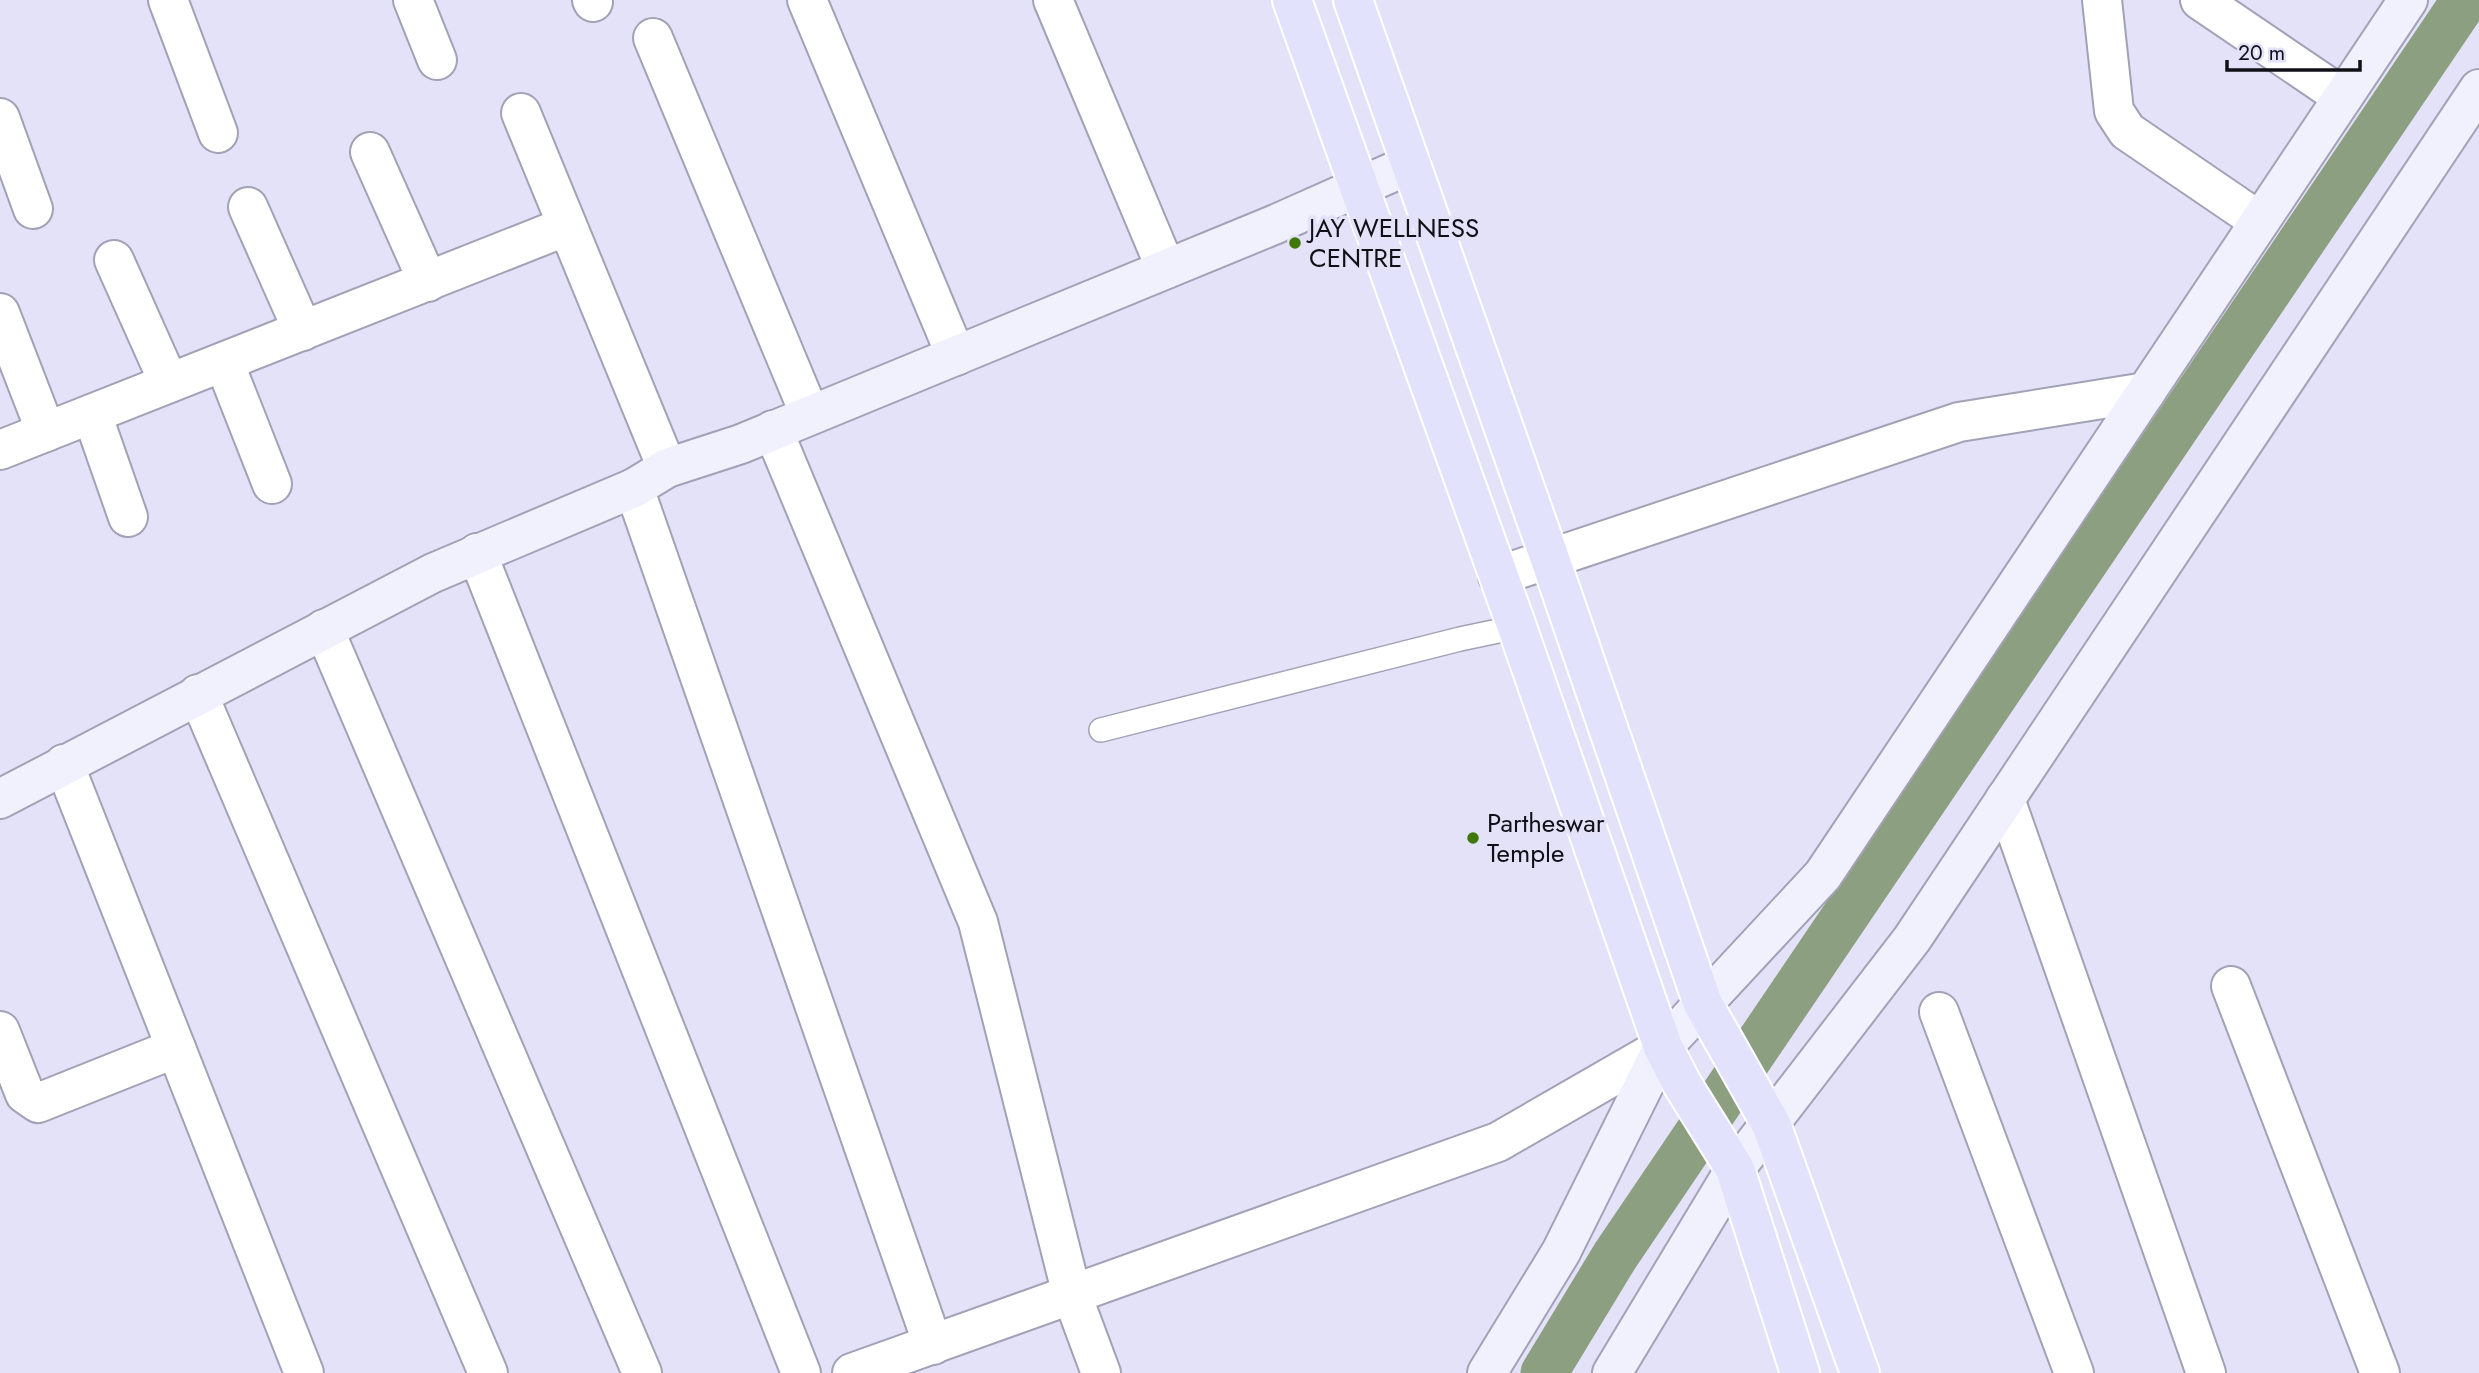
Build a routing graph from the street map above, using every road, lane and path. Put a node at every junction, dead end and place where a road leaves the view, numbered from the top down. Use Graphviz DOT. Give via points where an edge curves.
graph roads {
  1 [pos="168,0"];
  2 [pos="413,0"];
  3 [pos="807,0"];
  4 [pos="1053,0"];
  5 [pos="1292,0"];
  6 [pos="1353,0"];
  7 [pos="2102,0"];
  8 [pos="2200,0"];
  9 [pos="2408,0"];
  10 [pos="653,38"];
  11 [pos="437,60"];
  12 [pos="2479,89"];
  13 [pos="2343,97"];
  14 [pos="521,113"];
  15 [pos="0,118"];
  16 [pos="218,133"];
  17 [pos="370,152"];
  18 [pos="1411,163"];
  19 [pos="1358,187"];
  20 [pos="248,207"];
  21 [pos="33,209"];
  22 [pos="2259,221"];
  23 [pos="567,226"];
  24 [pos="114,260"];
  25 [pos="1166,269"];
  26 [pos="428,282"];
  27 [pos="0,313"];
  28 [pos="303,331"];
  29 [pos="956,355"];
  30 [pos="224,362"];
  31 [pos="169,383"];
  32 [pos="2146,392"];
  33 [pos="93,414"];
  34 [pos="810,415"];
  35 [pos="773,430"];
  36 [pos="46,432"];
  37 [pos="0,450"];
  38 [pos="667,468"];
  39 [pos="272,484"];
  40 [pos="634,488"];
  41 [pos="128,517"];
  42 [pos="477,554"];
  43 [pos="1550,559"];
  44 [pos="1497,576"];
  45 [pos="1517,627"];
  46 [pos="324,629"];
  47 [pos="198,695"];
  48 [pos="1101,730"];
  49 [pos="64,764"];
  50 [pos="0,799"];
  51 [pos="2005,799"];
  52 [pos="2231,986"];
  53 [pos="1703,1004"];
  54 [pos="1939,1012"];
  55 [pos="0,1031"];
  56 [pos="1662,1047"];
  57 [pos="176,1048"];
  58 [pos="1771,1124"];
  59 [pos="1735,1169"];
  60 [pos="1072,1295"];
  61 [pos="933,1345"];
  62 [pos="304,1373"];
  63 [pos="488,1373"];
  64 [pos="642,1373"];
  65 [pos="801,1373"];
  66 [pos="852,1373"];
  67 [pos="1101,1373"];
  68 [pos="1487,1373"];
  69 [pos="1612,1373"];
  70 [pos="1800,1373"];
  71 [pos="1860,1373"];
  72 [pos="2074,1373"];
  73 [pos="2206,1373"];
  74 [pos="2381,1373"];
  1 -- 16 [label="street"];
  2 -- 11 [label="street"];
  3 -- 29 [label="street"];
  4 -- 25 [label="street"];
  5 -- 19 [label="main road"];
  6 -- 18 [label="main road"];
  7 -- 22 [label="street" via="2114,111 2127,131"];
  8 -- 13 [label="street"];
  9 -- 13 [label="street"];
  10 -- 34 [label="street"];
  12 -- 51 [label="street"];
  13 -- 22 [label="street"];
  14 -- 23 [label="street"];
  15 -- 21 [label="street"];
  17 -- 26 [label="street"];
  18 -- 19 [label="street"];
  18 -- 43 [label="main road"];
  19 -- 25 [label="street"];
  19 -- 44 [label="main road"];
  20 -- 28 [label="street"];
  22 -- 32 [label="street"];
  23 -- 26 [label="street"];
  23 -- 38 [label="street"];
  24 -- 31 [label="street"];
  25 -- 29 [label="street"];
  26 -- 28 [label="street"];
  27 -- 36 [label="street"];
  28 -- 30 [label="street"];
  29 -- 34 [label="street"];
  30 -- 31 [label="street"];
  30 -- 39 [label="street"];
  31 -- 33 [label="street"];
  32 -- 43 [label="street" via="1959,422"];
  32 -- 53 [label="street" via="1823,874"];
  33 -- 36 [label="street"];
  33 -- 41 [label="street"];
  34 -- 35 [label="street"];
  35 -- 38 [label="street"];
  35 -- 60 [label="street" via="978,922"];
  36 -- 37 [label="street"];
  38 -- 40 [label="street"];
  40 -- 42 [label="street"];
  40 -- 61 [label="street"];
  42 -- 46 [label="street"];
  42 -- 65 [label="street"];
  43 -- 44 [label="street"];
  43 -- 53 [label="main road"];
  44 -- 45 [label="main road"];
  45 -- 48 [label="lane"];
  45 -- 56 [label="main road"];
  46 -- 47 [label="street"];
  46 -- 64 [label="street"];
  47 -- 49 [label="street"];
  47 -- 63 [label="street"];
  49 -- 50 [label="street"];
  49 -- 57 [label="street"];
  51 -- 58 [label="street" via="1912,939"];
  51 -- 73 [label="street"];
  52 -- 74 [label="street"];
  53 -- 56 [label="street"];
  53 -- 58 [label="main road"];
  54 -- 72 [label="street"];
  55 -- 57 [label="street" via="25,1094 38,1103"];
  56 -- 59 [label="main road"];
  56 -- 60 [label="street" via="1498,1142"];
  56 -- 68 [label="street" via="1561,1252"];
  57 -- 62 [label="street"];
  58 -- 59 [label="street"];
  58 -- 71 [label="main road"];
  59 -- 69 [label="street"];
  59 -- 70 [label="main road"];
  60 -- 61 [label="street"];
  60 -- 67 [label="street"];
  61 -- 66 [label="street"];
}
